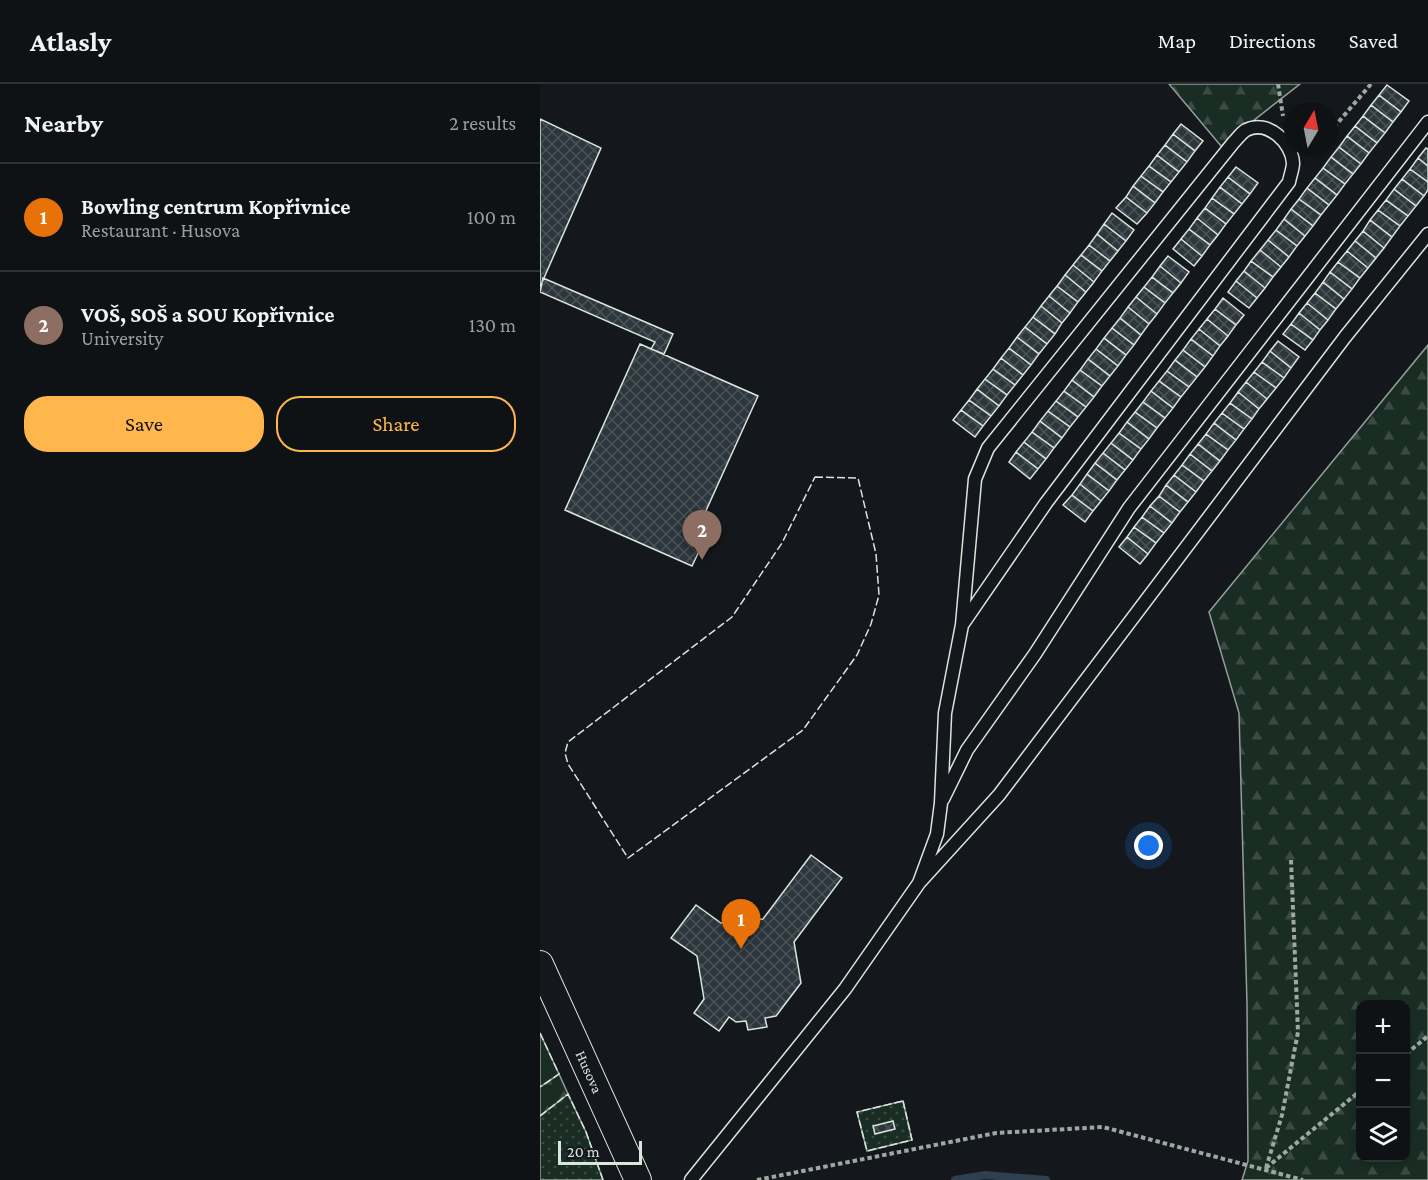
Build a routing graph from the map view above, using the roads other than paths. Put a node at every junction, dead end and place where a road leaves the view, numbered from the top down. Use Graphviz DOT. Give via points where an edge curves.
graph roads {
  1 [pos="1428,122"];
  2 [pos="1428,234"];
  3 [pos="962,625"];
  4 [pos="941,803"];
  5 [pos="919,884"];
  6 [pos="540,964"];
  7 [pos="638,1180"];
  8 [pos="691,1180"];
  1 -- 4 [label="lane" via="1129,508 1035,654 967,750"];
  2 -- 5 [label="lane" via="999,795"];
  3 -- 3 [label="lane" via="975,479 988,448 1233,143 1247,129 1273,132 1287,143 1293,163 1289,182 1046,503"];
  3 -- 4 [label="lane" via="945,713"];
  4 -- 5 [label="lane" via="937,834"];
  5 -- 8 [label="lane" via="845,989"];
  6 -- 7 [label="street, Husova"];
}
